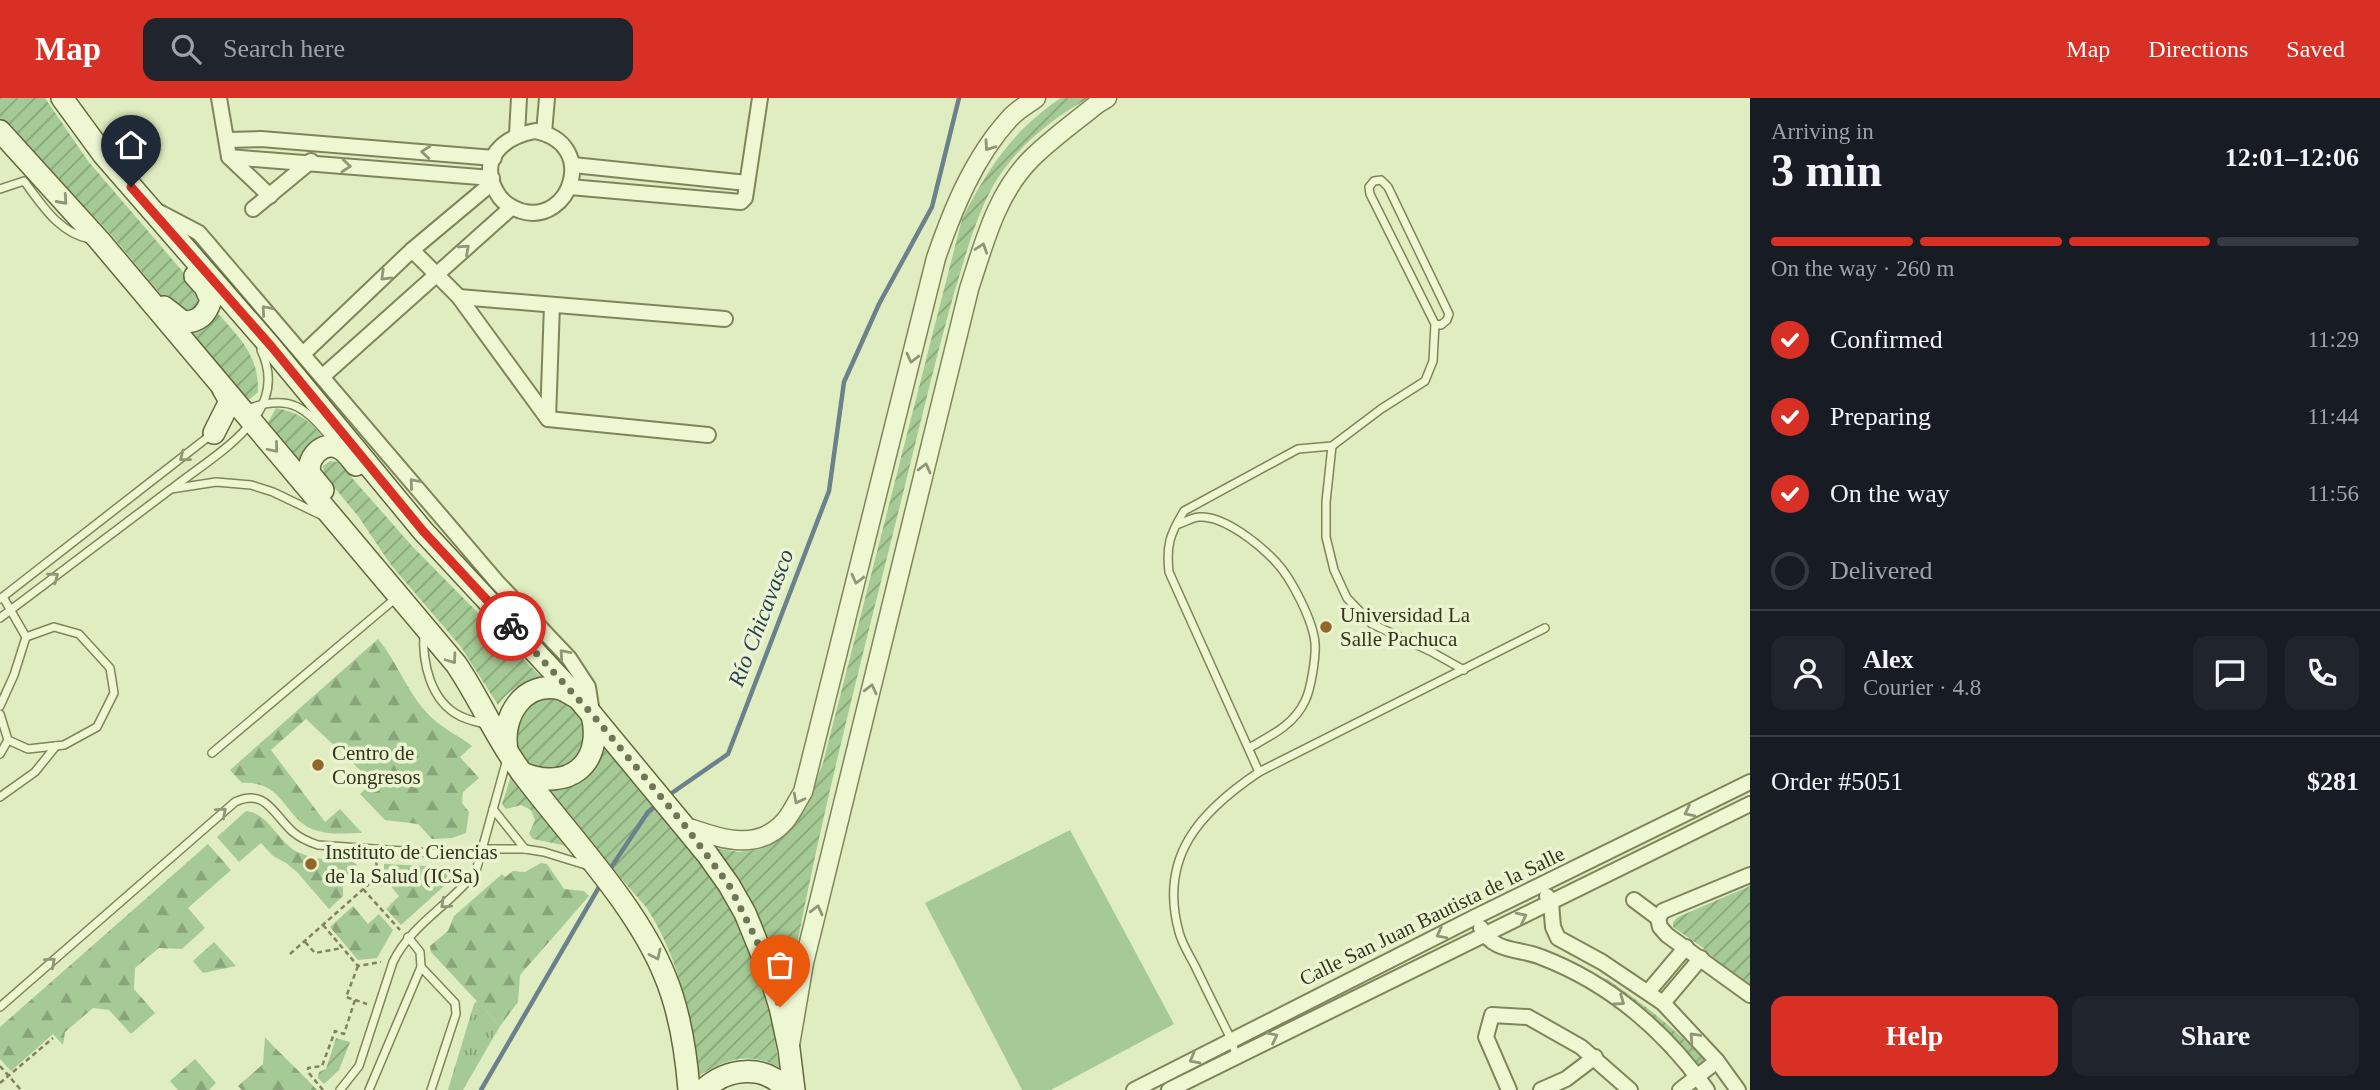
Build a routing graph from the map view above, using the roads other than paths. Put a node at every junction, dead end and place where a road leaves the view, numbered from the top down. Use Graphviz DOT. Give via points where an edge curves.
graph roads {
  1 [pos="62,98"];
  2 [pos="219,98"];
  3 [pos="519,98"];
  4 [pos="547,98"];
  5 [pos="760,98"];
  6 [pos="1036,98"];
  7 [pos="1107,98"];
  8 [pos="0,131"];
  9 [pos="544,133"];
  10 [pos="517,134"];
  11 [pos="227,141"];
  12 [pos="329,144"];
  13 [pos="229,157"];
  14 [pos="494,158"];
  15 [pos="309,163"];
  16 [pos="573,165"];
  17 [pos="30,176"];
  18 [pos="492,181"];
  19 [pos="747,183"];
  20 [pos="570,187"];
  21 [pos="0,189"];
  22 [pos="270,196"];
  23 [pos="145,204"];
  24 [pos="510,208"];
  25 [pos="253,209"];
  26 [pos="99,240"];
  27 [pos="412,250"];
  28 [pos="436,275"];
  29 [pos="459,297"];
  30 [pos="552,305"];
  31 [pos="239,310"];
  32 [pos="725,319"];
  33 [pos="1435,324"];
  34 [pos="304,354"];
  35 [pos="323,376"];
  36 [pos="222,388"];
  37 [pos="263,403"];
  38 [pos="247,417"];
  39 [pos="548,419"];
  40 [pos="214,433"];
  41 [pos="708,435"];
  42 [pos="1332,446"];
  43 [pos="339,448"];
  44 [pos="171,489"];
  45 [pos="1179,524"];
  46 [pos="340,525"];
  47 [pos="463,541"];
  48 [pos="445,555"];
  49 [pos="380,572"];
  50 [pos="399,595"];
  51 [pos="1,598"];
  52 [pos="12,609"];
  53 [pos="0,618"];
  54 [pos="425,625"];
  55 [pos="1545,628"];
  56 [pos="26,637"];
  57 [pos="1464,670"];
  58 [pos="0,706"];
  59 [pos="585,706"];
  60 [pos="0,714"];
  61 [pos="493,727"];
  62 [pos="8,740"];
  63 [pos="55,746"];
  64 [pos="1248,748"];
  65 [pos="212,753"];
  66 [pos="0,754"];
  67 [pos="508,754"];
  68 [pos="1259,772"];
  69 [pos="522,773"];
  70 [pos="1750,782"];
  71 [pos="0,797"];
  72 [pos="1750,804"];
  73 [pos="493,809"];
  74 [pos="680,819"];
  75 [pos="484,849"];
  76 [pos="525,849"];
  77 [pos="600,873"];
  78 [pos="1750,875"];
  79 [pos="1542,885"];
  80 [pos="1634,900"];
  81 [pos="1550,903"];
  82 [pos="1475,917"];
  83 [pos="1658,918"];
  84 [pos="1485,936"];
  85 [pos="408,937"];
  86 [pos="1558,938"];
  87 [pos="1686,947"];
  88 [pos="1540,956"];
  89 [pos="1702,958"];
  90 [pos="1602,962"];
  91 [pos="421,967"];
  92 [pos="1590,980"];
  93 [pos="1648,992"];
  94 [pos="1750,995"];
  95 [pos="1662,1003"];
  96 [pos="0,1007"];
  97 [pos="1231,1039"];
  98 [pos="789,1049"];
  99 [pos="1236,1055"];
  100 [pos="1595,1057"];
  101 [pos="1717,1061"];
  102 [pos="1729,1076"];
  103 [pos="1698,1077"];
  104 [pos="340,1090"];
  105 [pos="369,1090"];
  106 [pos="431,1090"];
  107 [pos="689,1090"];
  108 [pos="703,1090"];
  109 [pos="787,1090"];
  110 [pos="794,1090"];
  111 [pos="1134,1090"];
  112 [pos="1169,1090"];
  113 [pos="1510,1090"];
  114 [pos="1541,1090"];
  115 [pos="1630,1090"];
  116 [pos="1680,1090"];
  117 [pos="1709,1090"];
  118 [pos="1738,1090"];
  1 -- 23 [label="main road"];
  2 -- 11 [label="street"];
  3 -- 10 [label="street"];
  4 -- 9 [label="street"];
  5 -- 19 [label="street"];
  6 -- 74 [label="street, one-way" via="1011,116 979,161 952,213 936,258 803,792 785,822 762,838 732,842"];
  98 -- 7 [label="street, one-way" via="804,963 969,289 991,222 1006,191 1030,160"];
  8 -- 17 [label="main road"];
  9 -- 10 [label="street"];
  9 -- 16 [label="street" via="561,143"];
  10 -- 14 [label="street" via="505,141"];
  11 -- 12 [label="street"];
  11 -- 13 [label="street"];
  14 -- 12 [label="street, one-way"];
  12 -- 15 [label="street"];
  13 -- 15 [label="street"];
  13 -- 22 [label="street"];
  14 -- 18 [label="street"];
  15 -- 18 [label="street, one-way"];
  15 -- 22 [label="street"];
  16 -- 19 [label="street"];
  16 -- 20 [label="street"];
  17 -- 21 [label="lane"];
  17 -- 26 [label="main road"];
  18 -- 24 [label="street"];
  18 -- 27 [label="street"];
  19 -- 20 [label="street" via="745,198 737,203"];
  20 -- 24 [label="street" via="560,202 545,211 527,213"];
  22 -- 25 [label="street"];
  23 -- 26 [label="main road" via="168,243 205,287 211,300 201,318 183,323 172,315"];
  23 -- 31 [label="main road"];
  34 -- 23 [label="street, one-way" via="200,233"];
  28 -- 24 [label="street, one-way"];
  26 -- 36 [label="main road"];
  27 -- 28 [label="street"];
  27 -- 34 [label="street, one-way"];
  28 -- 29 [label="street"];
  28 -- 35 [label="street"];
  29 -- 30 [label="street"];
  29 -- 39 [label="street"];
  30 -- 32 [label="street"];
  30 -- 39 [label="street"];
  31 -- 37 [label="lane" via="269,367 271,380"];
  31 -- 48 [label="main road"];
  33 -- 33 [label="lane" via="1370,194 1374,181 1381,180 1388,187 1449,314 1447,320"];
  33 -- 42 [label="lane" via="1433,361 1425,381"];
  34 -- 35 [label="street"];
  47 -- 35 [label="street, one-way"];
  36 -- 38 [label="main road"];
  36 -- 40 [label="main road" via="230,401"];
  37 -- 38 [label="lane"];
  37 -- 38 [label="lane"];
  37 -- 43 [label="lane" via="302,408"];
  38 -- 40 [label="lane"];
  38 -- 44 [label="lane"];
  38 -- 46 [label="main road, one-way"];
  39 -- 41 [label="street"];
  40 -- 51 [label="lane, one-way"];
  42 -- 45 [label="lane" via="1298,449 1184,511"];
  42 -- 57 [label="lane" via="1326,537 1347,598 1372,624"];
  43 -- 48 [label="main road" via="413,532"];
  43 -- 49 [label="main road" via="330,446 315,453 310,474 348,519"];
  44 -- 46 [label="lane" via="216,482 251,485"];
  52 -- 44 [label="lane, one-way"];
  45 -- 64 [label="lane" via="1169,536 1169,572"];
  45 -- 64 [label="lane" via="1199,517 1222,522 1277,563 1303,605 1315,643 1305,702 1284,729"];
  46 -- 49 [label="main road"];
  47 -- 48 [label="street"];
  59 -- 47 [label="street, one-way" via="588,687 569,658"];
  48 -- 59 [label="main road"];
  49 -- 50 [label="main road"];
  50 -- 54 [label="main road"];
  50 -- 65 [label="lane"];
  51 -- 52 [label="lane"];
  52 -- 53 [label="lane"];
  52 -- 56 [label="lane"];
  54 -- 61 [label="main road, one-way" via="475,691"];
  54 -- 61 [label="lane" via="425,666 432,684 458,715"];
  55 -- 57 [label="lane"];
  56 -- 58 [label="lane"];
  56 -- 63 [label="lane" via="54,627 79,634 110,668 114,693 97,727"];
  57 -- 68 [label="lane"];
  59 -- 67 [label="main road" via="561,690 535,692 525,698 506,725"];
  59 -- 69 [label="main road" via="596,735 583,765 559,779 535,779"];
  59 -- 74 [label="main road"];
  60 -- 62 [label="lane"];
  61 -- 67 [label="main road"];
  62 -- 63 [label="lane" via="28,749"];
  62 -- 66 [label="lane"];
  63 -- 71 [label="lane" via="34,772"];
  64 -- 68 [label="lane"];
  67 -- 69 [label="main road"];
  67 -- 73 [label="lane"];
  68 -- 97 [label="lane" via="1226,794 1198,823 1179,859 1173,894 1179,934"];
  69 -- 77 [label="main road"];
  70 -- 79 [label="street, Calle San Juan Bautista de la Salle, one-way"];
  72 -- 81 [label="street, Calle San Juan Bautista de la Salle"];
  73 -- 75 [label="lane"];
  73 -- 76 [label="lane"];
  74 -- 98 [label="main road" via="745,913 780,1007"];
  75 -- 76 [label="lane"];
  75 -- 85 [label="lane, one-way" via="465,887"];
  96 -- 75 [label="lane, one-way" via="246,797 267,803 293,832 318,845 459,855"];
  76 -- 77 [label="lane"];
  77 -- 107 [label="main road, one-way" via="650,944 666,976 677,1012"];
  78 -- 83 [label="street" via="1663,911"];
  79 -- 81 [label="street"];
  79 -- 82 [label="street, Calle San Juan Bautista de la Salle"];
  80 -- 83 [label="street"];
  84 -- 81 [label="street, Calle San Juan Bautista de la Salle, one-way"];
  81 -- 86 [label="street"];
  82 -- 84 [label="street"];
  82 -- 97 [label="street, Calle San Juan Bautista de la Salle, one-way"];
  83 -- 87 [label="street" via="1667,935"];
  84 -- 88 [label="street" via="1502,948"];
  99 -- 84 [label="street, Calle San Juan Bautista de la Salle, one-way"];
  85 -- 91 [label="lane" via="420,952"];
  85 -- 104 [label="lane" via="393,962 359,1066"];
  86 -- 88 [label="street"];
  86 -- 90 [label="street"];
  87 -- 89 [label="street"];
  87 -- 93 [label="street"];
  88 -- 92 [label="street"];
  89 -- 94 [label="street"];
  89 -- 95 [label="street"];
  90 -- 92 [label="street"];
  90 -- 93 [label="street"];
  91 -- 105 [label="lane"];
  91 -- 106 [label="lane" via="455,1003 456,1014"];
  92 -- 103 [label="street, one-way" via="1645,1019"];
  93 -- 95 [label="street"];
  101 -- 95 [label="street, one-way"];
  97 -- 99 [label="lane"];
  97 -- 111 [label="street, Calle San Juan Bautista de la Salle, one-way"];
  98 -- 110 [label="main road"];
  99 -- 112 [label="street, Calle San Juan Bautista de la Salle"];
  100 -- 113 [label="street" via="1528,1017 1492,1015 1486,1037"];
  100 -- 114 [label="street" via="1566,1079"];
  100 -- 115 [label="street"];
  101 -- 102 [label="street"];
  101 -- 103 [label="street"];
  102 -- 117 [label="street"];
  102 -- 118 [label="street"];
  103 -- 116 [label="street"];
  103 -- 117 [label="street"];
  108 -- 109 [label="main road" via="715,1080 742,1071 768,1076"];
}
